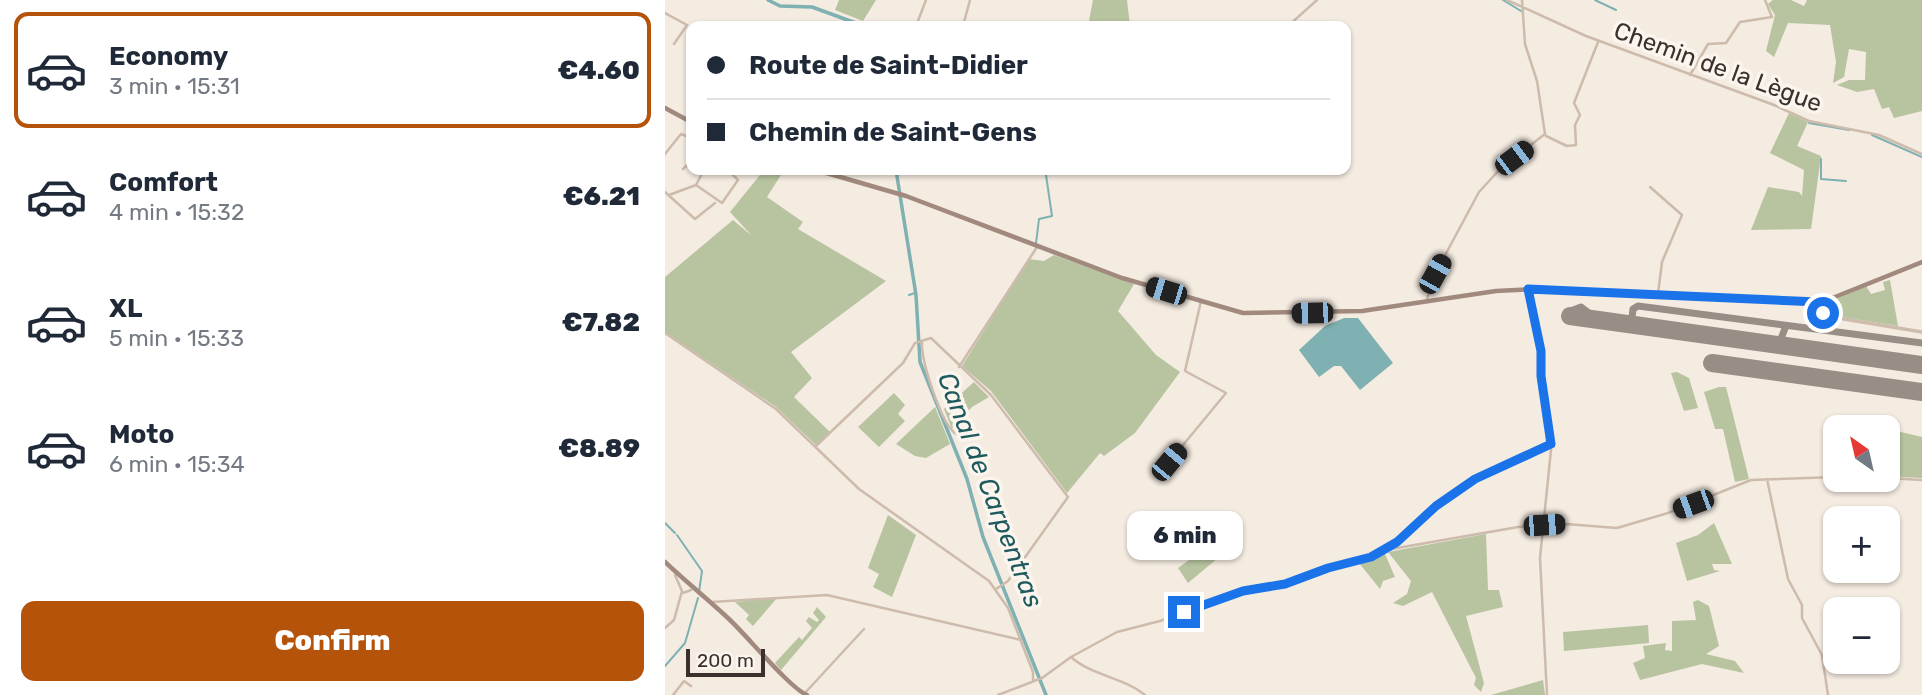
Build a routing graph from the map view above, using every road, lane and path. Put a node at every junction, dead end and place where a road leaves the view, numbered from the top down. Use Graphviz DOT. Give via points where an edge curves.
graph roads {
  1 [pos="926,0"];
  2 [pos="970,0"];
  3 [pos="1317,0"];
  4 [pos="1507,0"];
  5 [pos="1522,0"];
  6 [pos="1765,0"];
  7 [pos="1523,9"];
  8 [pos="665,13"];
  9 [pos="918,21"];
  10 [pos="964,21"];
  11 [pos="1294,21"];
  12 [pos="686,24"];
  13 [pos="686,26"];
  14 [pos="1598,41"];
  15 [pos="674,44"];
  16 [pos="1690,75"];
  17 [pos="665,108"];
  18 [pos="686,118"];
  19 [pos="686,136"];
  20 [pos="1546,136"];
  21 [pos="665,140"];
  22 [pos="672,144"];
  23 [pos="665,154"];
  24 [pos="1922,154"];
  25 [pos="686,166"];
  26 [pos="683,169"];
  27 [pos="701,175"];
  28 [pos="733,175"];
  29 [pos="833,175"];
  30 [pos="696,185"];
  31 [pos="1650,187"];
  32 [pos="665,192"];
  33 [pos="669,195"];
  34 [pos="717,202"];
  35 [pos="1037,247"];
  36 [pos="1922,262"];
  37 [pos="1529,289"];
  38 [pos="1538,289"];
  39 [pos="1658,294"];
  40 [pos="1531,297"];
  41 [pos="1201,302"];
  42 [pos="1426,302"];
  43 [pos="1818,302"];
  44 [pos="1811,303"];
  45 [pos="1827,316"];
  46 [pos="665,332"];
  47 [pos="1922,332"];
  48 [pos="920,342"];
  49 [pos="960,367"];
  50 [pos="956,434"];
  51 [pos="1551,444"];
  52 [pos="815,447"];
  53 [pos="1169,462"];
  54 [pos="1823,477"];
  55 [pos="1767,479"];
  56 [pos="1901,479"];
  57 [pos="1922,480"];
  58 [pos="1544,525"];
  59 [pos="1386,550"];
  60 [pos="665,564"];
  61 [pos="687,588"];
  62 [pos="996,589"];
  63 [pos="711,604"];
  64 [pos="665,628"];
  65 [pos="864,629"];
  66 [pos="1021,640"];
  67 [pos="1070,657"];
  68 [pos="1033,681"];
  69 [pos="691,687"];
  70 [pos="802,694"];
  71 [pos="673,695"];
  72 [pos="998,695"];
  73 [pos="1145,695"];
  74 [pos="1547,695"];
  75 [pos="1828,695"];
  1 -- 9 [label="street"];
  2 -- 10 [label="street"];
  3 -- 11 [label="street"];
  4 -- 7 [label="street, Chemin de la Lègue"];
  5 -- 7 [label="street"];
  6 -- 16 [label="street" via="1772,17 1740,22 1726,43 1708,44"];
  7 -- 14 [label="street, Chemin de la Lègue"];
  7 -- 42 [label="street" via="1525,44 1537,81 1545,134 1502,167 1479,192 1435,274"];
  8 -- 12 [label="street"];
  13 -- 15 [label="street"];
  14 -- 16 [label="street, Chemin de la Lègue"];
  14 -- 20 [label="street" via="1574,103 1580,115 1574,125 1576,145 1567,146"];
  16 -- 24 [label="street, Chemin de la Lègue" via="1809,121 1879,135"];
  17 -- 18 [label="main road"];
  19 -- 22 [label="street" via="681,134"];
  21 -- 22 [label="street"];
  22 -- 23 [label="street"];
  25 -- 26 [label="street"];
  27 -- 30 [label="street"];
  28 -- 34 [label="street" via="738,180 722,203"];
  29 -- 35 [label="main road" via="899,194"];
  30 -- 33 [label="street"];
  30 -- 34 [label="street"];
  31 -- 39 [label="street" via="1682,215 1663,262"];
  32 -- 33 [label="street"];
  33 -- 34 [label="street" via="695,219"];
  35 -- 41 [label="main road"];
  35 -- 49 [label="street"];
  36 -- 43 [label="main road"];
  37 -- 38 [label="main road"];
  37 -- 40 [label="street"];
  37 -- 42 [label="main road"];
  38 -- 39 [label="main road"];
  38 -- 40 [label="street"];
  39 -- 44 [label="main road"];
  40 -- 51 [label="street"];
  41 -- 42 [label="main road" via="1251,313 1362,311"];
  41 -- 53 [label="street" via="1185,371 1226,393"];
  43 -- 44 [label="main road"];
  43 -- 45 [label="street"];
  44 -- 45 [label="street" via="1817,313"];
  45 -- 47 [label="street"];
  46 -- 52 [label="street" via="776,409"];
  48 -- 49 [label="street" via="930,338"];
  48 -- 50 [label="street" via="924,366"];
  48 -- 52 [label="street"];
  49 -- 62 [label="street" via="991,395 1068,497"];
  51 -- 58 [label="street"];
  51 -- 59 [label="street" via="1475,479"];
  52 -- 62 [label="street" via="859,489"];
  54 -- 55 [label="street"];
  55 -- 58 [label="street" via="1741,483 1617,528"];
  55 -- 75 [label="street" via="1788,579 1822,655"];
  56 -- 57 [label="street"];
  58 -- 59 [label="street"];
  58 -- 74 [label="street" via="1540,558"];
  59 -- 67 [label="street" via="1359,562 1243,591 1117,632"];
  60 -- 61 [label="main road"];
  60 -- 61 [label="main road"];
  61 -- 63 [label="main road"];
  61 -- 64 [label="street" via="674,620"];
  62 -- 66 [label="street"];
  63 -- 66 [label="street" via="827,595"];
  63 -- 70 [label="main road"];
  65 -- 70 [label="street" via="811,690"];
  66 -- 68 [label="street"];
  67 -- 68 [label="street"];
  67 -- 73 [label="street"];
  68 -- 72 [label="street"];
  69 -- 71 [label="street" via="684,681"];
}
